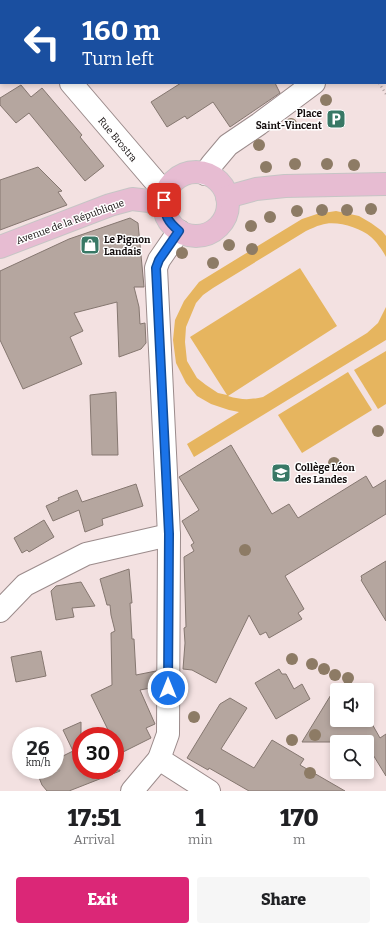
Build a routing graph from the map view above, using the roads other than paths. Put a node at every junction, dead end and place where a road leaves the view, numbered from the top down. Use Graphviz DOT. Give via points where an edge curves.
graph roads {
  1 [pos="72,84"];
  2 [pos="313,84"];
  3 [pos="205,174"];
  4 [pos="386,184"];
  5 [pos="227,198"];
  6 [pos="165,201"];
  7 [pos="179,231"];
  8 [pos="0,247"];
  9 [pos="169,534"];
  10 [pos="0,611"];
  11 [pos="159,759"];
  12 [pos="132,791"];
  13 [pos="209,791"];
  1 -- 6 [label="street, Rue Brostra"];
  2 -- 3 [label="street" via="228,145"];
  3 -- 5 [label="main road" via="220,183"];
  3 -- 6 [label="main road" via="196,172 177,178 170,185"];
  4 -- 5 [label="main road" via="256,188"];
  5 -- 7 [label="main road" via="225,218 210,234 189,236"];
  6 -- 7 [label="main road" via="166,217"];
  6 -- 8 [label="main road, Avenue de la République" via="132,199 110,205"];
  7 -- 9 [label="street" via="156,268"];
  9 -- 10 [label="street" via="86,554 25,585"];
  9 -- 11 [label="street" via="168,734"];
  11 -- 12 [label="street"];
  11 -- 13 [label="street"];
}
